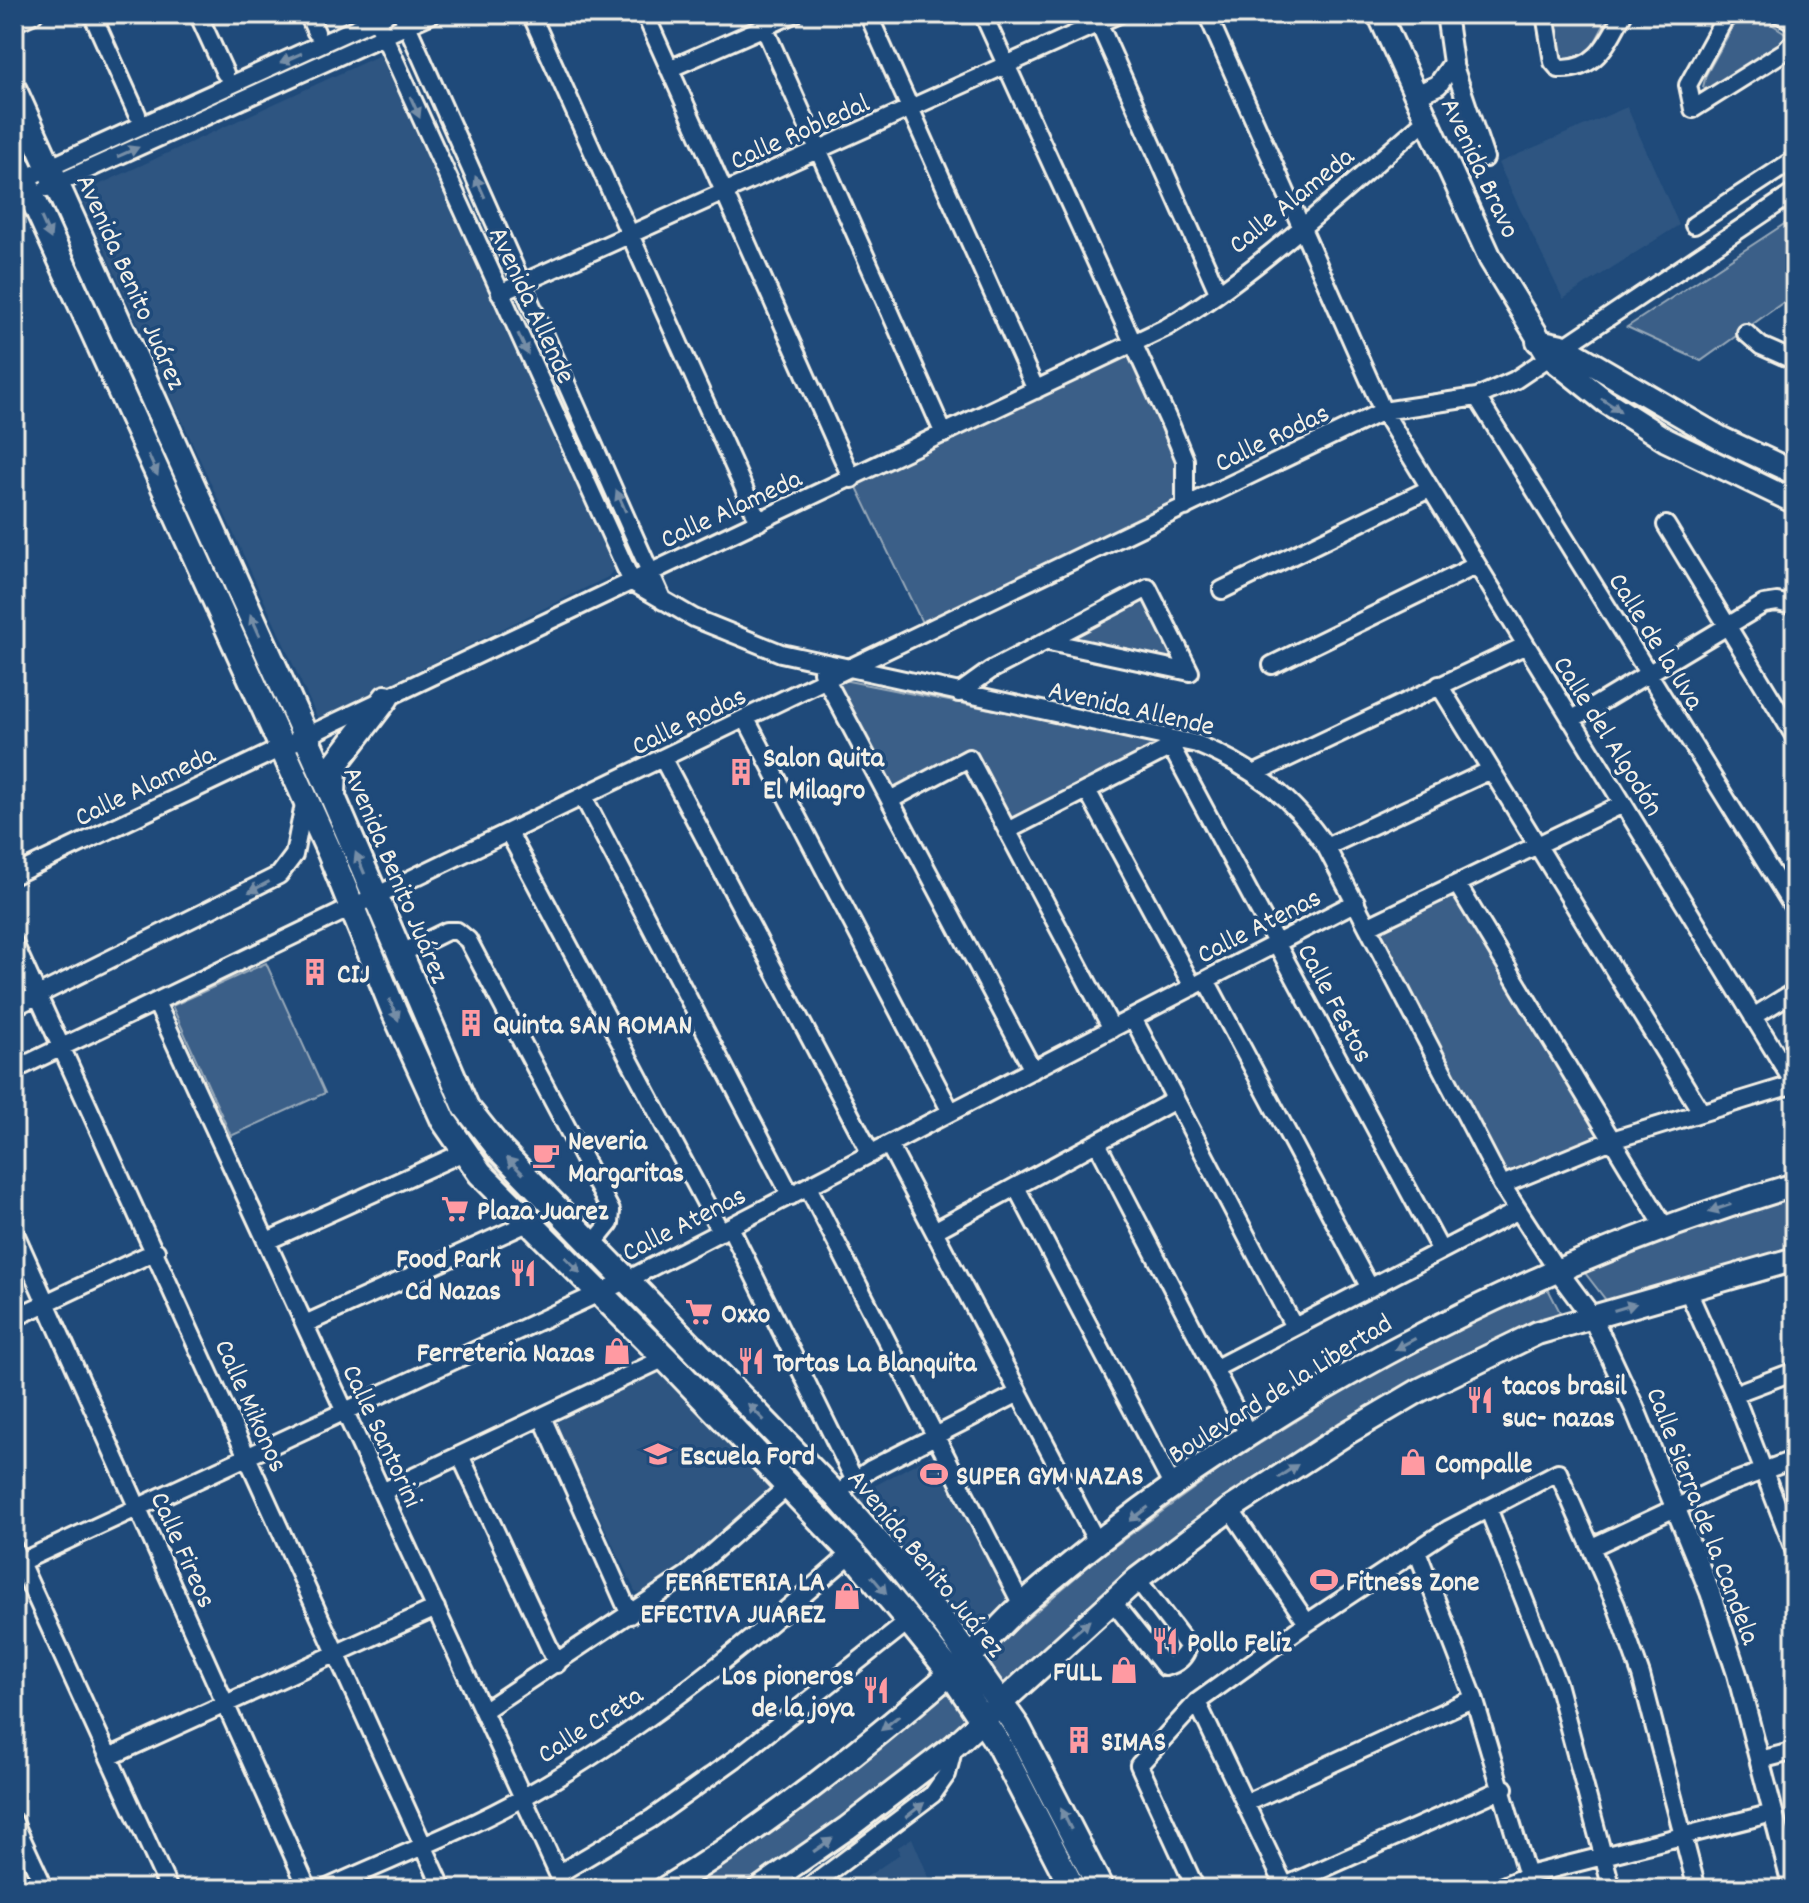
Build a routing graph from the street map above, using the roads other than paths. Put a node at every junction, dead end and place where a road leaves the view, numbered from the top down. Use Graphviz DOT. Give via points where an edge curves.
graph roads {
  1 [pos="34,14"];
  2 [pos="92,14"];
  3 [pos="198,14"];
  4 [pos="308,14"];
  5 [pos="432,14"];
  6 [pos="531,14"];
  7 [pos="645,14"];
  8 [pos="794,14"];
  9 [pos="868,14"];
  10 [pos="983,14"];
  11 [pos="1119,14"];
  12 [pos="1207,14"];
  13 [pos="1379,14"];
  14 [pos="1446,14"];
  15 [pos="1545,14"];
  16 [pos="1623,14"];
  17 [pos="1727,14"];
  18 [pos="1779,14"];
  19 [pos="379,16"];
  20 [pos="1097,19"];
  21 [pos="405,20"];
  22 [pos="1795,22"];
  23 [pos="14,23"];
  24 [pos="764,27"];
  25 [pos="316,32"];
  26 [pos="383,36"];
  27 [pos="1795,41"];
  28 [pos="1453,63"];
  29 [pos="1006,65"];
  30 [pos="669,69"];
  31 [pos="225,73"];
  32 [pos="14,90"];
  33 [pos="1416,95"];
  34 [pos="910,108"];
  35 [pos="137,114"];
  36 [pos="1427,119"];
  37 [pos="818,150"];
  38 [pos="1485,158"];
  39 [pos="1795,159"];
  40 [pos="53,176"];
  41 [pos="23,178"];
  42 [pos="724,192"];
  43 [pos="1795,192"];
  44 [pos="1694,225"];
  45 [pos="1301,226"];
  46 [pos="630,234"];
  47 [pos="523,282"];
  48 [pos="1218,292"];
  49 [pos="500,293"];
  50 [pos="1746,333"];
  51 [pos="1131,344"];
  52 [pos="1550,348"];
  53 [pos="1790,355"];
  54 [pos="1036,390"];
  55 [pos="1477,397"];
  56 [pos="1383,411"];
  57 [pos="944,434"];
  58 [pos="1722,439"];
  59 [pos="1709,463"];
  60 [pos="1795,473"];
  61 [pos="852,479"];
  62 [pos="1429,489"];
  63 [pos="1795,502"];
  64 [pos="1185,507"];
  65 [pos="759,522"];
  66 [pos="1666,525"];
  67 [pos="1475,566"];
  68 [pos="653,572"];
  69 [pos="632,582"];
  70 [pos="1222,590"];
  71 [pos="663,601"];
  72 [pos="1795,606"];
  73 [pos="1727,627"];
  74 [pos="1049,642"];
  75 [pos="1524,646"];
  76 [pos="817,663"];
  77 [pos="1272,665"];
  78 [pos="852,668"];
  79 [pos="1649,674"];
  80 [pos="827,681"];
  81 [pos="1439,685"];
  82 [pos="959,693"];
  83 [pos="386,698"];
  84 [pos="746,719"];
  85 [pos="1571,720"];
  86 [pos="305,736"];
  87 [pos="1795,737"];
  88 [pos="1169,742"];
  89 [pos="280,747"];
  90 [pos="663,759"];
  91 [pos="1491,770"];
  92 [pos="1256,773"];
  93 [pos="1087,790"];
  94 [pos="333,797"];
  95 [pos="584,798"];
  96 [pos="305,799"];
  97 [pos="890,800"];
  98 [pos="1623,804"];
  99 [pos="1007,831"];
  100 [pos="509,833"];
  101 [pos="1537,845"];
  102 [pos="1326,847"];
  103 [pos="14,875"];
  104 [pos="1457,884"];
  105 [pos="375,898"];
  106 [pos="1356,902"];
  107 [pos="353,909"];
  108 [pos="1795,910"];
  109 [pos="1369,926"];
  110 [pos="14,943"];
  111 [pos="1276,944"];
  112 [pos="400,954"];
  113 [pos="1199,984"];
  114 [pos="1795,991"];
  115 [pos="39,995"];
  116 [pos="156,1002"];
  117 [pos="14,1007"];
  118 [pos="1753,1017"];
  119 [pos="1133,1018"];
  120 [pos="1112,1029"];
  121 [pos="63,1047"];
  122 [pos="14,1070"];
  123 [pos="1033,1070"];
  124 [pos="1795,1085"];
  125 [pos="1175,1100"];
  126 [pos="1700,1110"];
  127 [pos="951,1112"];
  128 [pos="1612,1140"];
  129 [pos="1097,1143"];
  130 [pos="889,1145"];
  131 [pos="464,1152"];
  132 [pos="871,1154"];
  133 [pos="1502,1185"];
  134 [pos="1795,1185"];
  135 [pos="808,1187"];
  136 [pos="1016,1187"];
  137 [pos="791,1196"];
  138 [pos="1517,1211"];
  139 [pos="530,1222"];
  140 [pos="1664,1226"];
  141 [pos="726,1230"];
  142 [pos="14,1231"];
  143 [pos="934,1231"];
  144 [pos="267,1241"];
  145 [pos="593,1244"];
  146 [pos="1440,1249"];
  147 [pos="156,1251"];
  148 [pos="1795,1259"];
  149 [pos="1557,1270"];
  150 [pos="627,1280"];
  151 [pos="1370,1288"];
  152 [pos="1687,1289"];
  153 [pos="600,1292"];
  154 [pos="46,1303"];
  155 [pos="1592,1317"];
  156 [pos="14,1318"];
  157 [pos="305,1324"];
  158 [pos="1294,1327"];
  159 [pos="665,1358"];
  160 [pos="1214,1369"];
  161 [pos="1795,1371"];
  162 [pos="1019,1393"];
  163 [pos="1734,1394"];
  164 [pos="345,1412"];
  165 [pos="542,1417"];
  166 [pos="936,1436"];
  167 [pos="1249,1436"];
  168 [pos="460,1455"];
  169 [pos="248,1457"];
  170 [pos="1795,1459"];
  171 [pos="1764,1469"];
  172 [pos="788,1486"];
  173 [pos="1173,1487"];
  174 [pos="846,1488"];
  175 [pos="382,1492"];
  176 [pos="1676,1506"];
  177 [pos="137,1508"];
  178 [pos="1488,1508"];
  179 [pos="1230,1509"];
  180 [pos="1098,1544"];
  181 [pos="1592,1547"];
  182 [pos="1417,1551"];
  183 [pos="1795,1552"];
  184 [pos="852,1553"];
  185 [pos="16,1559"];
  186 [pos="1137,1579"];
  187 [pos="1112,1601"];
  188 [pos="1022,1605"];
  189 [pos="436,1608"];
  190 [pos="630,1615"];
  191 [pos="909,1621"];
  192 [pos="1307,1623"];
  193 [pos="337,1653"];
  194 [pos="557,1664"];
  195 [pos="960,1666"];
  196 [pos="1474,1698"];
  197 [pos="1001,1701"];
  198 [pos="1197,1702"];
  199 [pos="225,1704"];
  200 [pos="483,1711"];
  201 [pos="983,1719"];
  202 [pos="954,1746"];
  203 [pos="1795,1751"];
  204 [pos="109,1757"];
  205 [pos="1760,1760"];
  206 [pos="1504,1788"];
  207 [pos="523,1798"];
  208 [pos="1246,1803"];
  209 [pos="1773,1813"];
  210 [pos="14,1822"];
  211 [pos="1683,1836"];
  212 [pos="422,1843"];
  213 [pos="1603,1855"];
  214 [pos="562,1882"];
  215 [pos="1530,1882"];
  216 [pos="1285,1888"];
  217 [pos="45,1889"];
  218 [pos="169,1889"];
  219 [pos="308,1889"];
  220 [pos="325,1889"];
  221 [pos="443,1889"];
  222 [pos="664,1889"];
  223 [pos="759,1889"];
  224 [pos="807,1889"];
  225 [pos="1073,1889"];
  226 [pos="1101,1889"];
  227 [pos="1196,1889"];
  228 [pos="1496,1889"];
  229 [pos="1612,1889"];
  230 [pos="1697,1889"];
  231 [pos="1793,1889"];
  1 -- 23 [label="street"];
  2 -- 35 [label="street"];
  3 -- 31 [label="street"];
  4 -- 25 [label="street"];
  5 -- 21 [label="street"];
  6 -- 46 [label="street"];
  7 -- 30 [label="street"];
  8 -- 24 [label="street"];
  9 -- 34 [label="street"];
  10 -- 29 [label="street"];
  11 -- 20 [label="street, Calle Robledal"];
  12 -- 45 [label="street, Calle del Algodón"];
  13 -- 33 [label="main road, Avenida Bravo"];
  14 -- 28 [label="street"];
  15 -- 16 [label="street" via="1553,62 1559,69 1597,58"];
  17 -- 27 [label="street" via="1688,85 1693,109"];
  18 -- 22 [label="street"];
  19 -- 26 [label="street, Avenida Allende"];
  19 -- 40 [label="street, one-way"];
  20 -- 29 [label="street, Calle Robledal"];
  20 -- 48 [label="street"];
  21 -- 26 [label="street"];
  47 -- 21 [label="street, Avenida Allende, one-way"];
  24 -- 30 [label="street"];
  24 -- 37 [label="street"];
  40 -- 26 [label="street, one-way"];
  26 -- 49 [label="street, Avenida Allende, one-way"];
  28 -- 33 [label="street" via="1438,85"];
  28 -- 38 [label="street"];
  29 -- 34 [label="street, Calle Robledal"];
  29 -- 51 [label="street"];
  30 -- 42 [label="street"];
  32 -- 40 [label="main road, Avenida Benito Juárez"];
  33 -- 36 [label="main road, Avenida Bravo"];
  34 -- 37 [label="street, Calle Robledal"];
  34 -- 54 [label="street"];
  36 -- 45 [label="street, Calle Alameda"];
  36 -- 52 [label="main road, Avenida Bravo" via="1491,260"];
  37 -- 42 [label="street, Calle Robledal"];
  37 -- 57 [label="street"];
  39 -- 44 [label="street"];
  40 -- 41 [label="street"];
  86 -- 40 [label="main road, Avenida Benito Juárez, one-way"];
  41 -- 89 [label="main road, Avenida Benito Juárez, one-way"];
  42 -- 46 [label="street, Calle Robledal"];
  42 -- 61 [label="street"];
  43 -- 52 [label="street, Calle Rodas"];
  45 -- 48 [label="street, Calle Alameda"];
  45 -- 56 [label="street, Calle del Algodón"];
  46 -- 47 [label="street, Calle Robledal"];
  46 -- 65 [label="street"];
  47 -- 49 [label="street, Calle Robledal"];
  68 -- 47 [label="street, Avenida Allende, one-way"];
  48 -- 51 [label="street, Calle Alameda"];
  49 -- 69 [label="street, Avenida Allende, one-way"];
  50 -- 53 [label="street" via="1761,346"];
  51 -- 54 [label="street, Calle Alameda"];
  51 -- 64 [label="street" via="1185,460"];
  52 -- 55 [label="street, Calle Rodas" via="1515,380"];
  52 -- 58 [label="main road, Avenida Bravo"];
  52 -- 59 [label="main road, Avenida Bravo, one-way" via="1605,401"];
  54 -- 57 [label="street, Calle Alameda"];
  55 -- 56 [label="street, Calle Rodas"];
  55 -- 79 [label="street, Calle de la Uva"];
  56 -- 62 [label="street, Calle del Algodón"];
  56 -- 64 [label="street, Calle Rodas"];
  57 -- 61 [label="street, Calle Alameda"];
  58 -- 59 [label="main road"];
  58 -- 60 [label="main road, Avenida Bravo"];
  59 -- 63 [label="main road, Avenida Bravo"];
  61 -- 65 [label="street, Calle Alameda"];
  62 -- 67 [label="street, Calle del Algodón"];
  62 -- 70 [label="street"];
  64 -- 78 [label="street, Calle Rodas"];
  65 -- 68 [label="street, Calle Alameda"];
  66 -- 73 [label="street"];
  67 -- 75 [label="street, Calle del Algodón"];
  67 -- 77 [label="street"];
  68 -- 69 [label="street, Calle Alameda"];
  68 -- 71 [label="street, Avenida Allende"];
  69 -- 71 [label="street, Avenida Allende"];
  69 -- 83 [label="street, Calle Alameda"];
  71 -- 76 [label="street, Avenida Allende" via="735,637"];
  72 -- 73 [label="street" via="1764,604"];
  73 -- 79 [label="street"];
  73 -- 87 [label="street"];
  74 -- 74 [label="street" via="1148,588 1190,672 1120,657"];
  74 -- 82 [label="street" via="991,670"];
  75 -- 81 [label="street"];
  75 -- 85 [label="street, Calle del Algodón"];
  76 -- 78 [label="street, Avenida Allende"];
  76 -- 80 [label="street"];
  78 -- 80 [label="street, Calle Rodas"];
  78 -- 82 [label="street, Avenida Allende"];
  79 -- 85 [label="street"];
  79 -- 108 [label="street, Calle de la Uva"];
  80 -- 84 [label="street, Calle Rodas"];
  80 -- 97 [label="street"];
  81 -- 91 [label="street"];
  81 -- 92 [label="street"];
  82 -- 88 [label="street, Avenida Allende"];
  83 -- 86 [label="street, Calle Alameda"];
  83 -- 94 [label="main road" via="334,766"];
  84 -- 90 [label="street, Calle Rodas"];
  84 -- 127 [label="street"];
  85 -- 98 [label="street, Calle del Algodón"];
  86 -- 89 [label="street, Calle Alameda"];
  86 -- 94 [label="main road, Avenida Benito Juárez"];
  88 -- 92 [label="street, Avenida Allende" via="1197,744"];
  88 -- 93 [label="street"];
  88 -- 111 [label="street, Calle Festos"];
  89 -- 96 [label="main road, Avenida Benito Juárez"];
  89 -- 103 [label="street, Calle Alameda"];
  90 -- 95 [label="street, Calle Rodas"];
  90 -- 132 [label="street"];
  91 -- 101 [label="street"];
  91 -- 102 [label="street"];
  92 -- 102 [label="street, Avenida Allende" via="1293,804"];
  93 -- 99 [label="street"];
  93 -- 113 [label="street"];
  105 -- 94 [label="main road, Avenida Benito Juárez, one-way"];
  95 -- 100 [label="street, Calle Rodas"];
  95 -- 137 [label="street"];
  96 -- 107 [label="main road, Avenida Benito Juárez"];
  96 -- 115 [label="street, one-way" via="294,855 279,875"];
  97 -- 99 [label="street" via="969,758"];
  97 -- 123 [label="street"];
  98 -- 101 [label="street"];
  98 -- 118 [label="street, Calle del Algodón"];
  99 -- 120 [label="street"];
  100 -- 105 [label="street, Calle Rodas"];
  100 -- 141 [label="street"];
  101 -- 104 [label="street"];
  101 -- 126 [label="street"];
  102 -- 106 [label="street, Avenida Allende"];
  104 -- 109 [label="street"];
  104 -- 128 [label="street"];
  105 -- 107 [label="street, Calle Rodas"];
  105 -- 112 [label="main road, Avenida Benito Juárez"];
  106 -- 109 [label="street, Avenida Allende"];
  106 -- 111 [label="street, Calle Atenas"];
  107 -- 116 [label="street, Calle Rodas"];
  107 -- 131 [label="main road, Avenida Benito Juárez, one-way" via="429,1091"];
  109 -- 133 [label="street, Avenida Allende"];
  110 -- 115 [label="street, Calle Mikonos"];
  111 -- 113 [label="street, Calle Atenas"];
  111 -- 146 [label="street, Calle Festos"];
  145 -- 112 [label="main road, Avenida Benito Juárez, one-way" via="473,1119"];
  112 -- 145 [label="street" via="447,931 468,940 611,1211 610,1223"];
  113 -- 119 [label="street, Calle Atenas"];
  113 -- 151 [label="street"];
  114 -- 118 [label="street"];
  115 -- 117 [label="street"];
  115 -- 121 [label="street, Calle Mikonos"];
  116 -- 121 [label="street, Calle Rodas"];
  116 -- 144 [label="street, Calle Santorini"];
  118 -- 124 [label="street, Calle del Algodón"];
  119 -- 120 [label="street, Calle Atenas"];
  119 -- 125 [label="street"];
  120 -- 123 [label="street, Calle Atenas"];
  121 -- 122 [label="street, Calle Rodas"];
  121 -- 147 [label="street, Calle Mikonos"];
  123 -- 127 [label="street, Calle Atenas"];
  124 -- 126 [label="street"];
  125 -- 129 [label="street"];
  125 -- 158 [label="street"];
  126 -- 128 [label="street"];
  127 -- 130 [label="street, Calle Atenas"];
  128 -- 133 [label="street"];
  128 -- 140 [label="street"];
  129 -- 136 [label="street"];
  129 -- 160 [label="street"];
  130 -- 132 [label="street, Calle Atenas"];
  130 -- 143 [label="street"];
  131 -- 139 [label="main road, Avenida Benito Juárez"];
  131 -- 144 [label="street"];
  132 -- 135 [label="street, Calle Atenas"];
  133 -- 138 [label="street, Avenida Allende"];
  134 -- 140 [label="main road, Boulevard de la Libertad, one-way"];
  135 -- 137 [label="street, Calle Atenas"];
  135 -- 166 [label="street"];
  136 -- 143 [label="street"];
  136 -- 173 [label="street"];
  137 -- 141 [label="street, Calle Atenas"];
  138 -- 146 [label="street"];
  138 -- 149 [label="street, Avenida Allende"];
  139 -- 153 [label="main road, Avenida Benito Juárez, one-way"];
  139 -- 157 [label="street"];
  140 -- 149 [label="main road, Boulevard de la Libertad"];
  141 -- 150 [label="street, Calle Atenas"];
  141 -- 174 [label="street"];
  142 -- 154 [label="street, Calle Fireos"];
  143 -- 162 [label="street"];
  144 -- 157 [label="street, Calle Santorini"];
  145 -- 150 [label="main road, Avenida Benito Juárez"];
  146 -- 151 [label="street"];
  147 -- 154 [label="street"];
  147 -- 169 [label="street, Calle Mikonos"];
  148 -- 152 [label="main road"];
  149 -- 155 [label="street, Calle Sierra de la Candela"];
  149 -- 167 [label="main road, Boulevard de la Libertad, one-way" via="1394,1349"];
  150 -- 153 [label="street, Calle Atenas"];
  174 -- 150 [label="main road, Avenida Benito Juárez, one-way"];
  151 -- 158 [label="street"];
  155 -- 152 [label="main road, one-way"];
  152 -- 163 [label="street"];
  153 -- 159 [label="main road, Avenida Benito Juárez"];
  153 -- 164 [label="street, Calle Atenas"];
  154 -- 156 [label="street"];
  154 -- 177 [label="street, Calle Fireos"];
  155 -- 176 [label="street, Calle Sierra de la Candela"];
  179 -- 155 [label="main road, one-way" via="1420,1390 1517,1340"];
  157 -- 164 [label="street, Calle Santorini"];
  158 -- 160 [label="street"];
  159 -- 165 [label="street"];
  159 -- 172 [label="main road, Avenida Benito Juárez"];
  160 -- 167 [label="street"];
  161 -- 163 [label="street"];
  162 -- 166 [label="street"];
  162 -- 180 [label="street"];
  163 -- 171 [label="street"];
  164 -- 169 [label="street, Calle Atenas"];
  164 -- 175 [label="street, Calle Santorini"];
  165 -- 168 [label="street"];
  165 -- 190 [label="street"];
  166 -- 174 [label="street"];
  166 -- 188 [label="street"];
  167 -- 173 [label="main road, Boulevard de la Libertad"];
  168 -- 175 [label="street"];
  168 -- 194 [label="street"];
  169 -- 177 [label="street, Calle Atenas"];
  169 -- 193 [label="street, Calle Mikonos"];
  170 -- 171 [label="street"];
  171 -- 176 [label="street"];
  171 -- 183 [label="street"];
  172 -- 184 [label="main road, Avenida Benito Juárez"];
  172 -- 190 [label="street" via="687,1575"];
  173 -- 180 [label="main road, Boulevard de la Libertad, one-way"];
  174 -- 195 [label="main road, Avenida Benito Juárez" via="948,1628"];
  175 -- 189 [label="street, Calle Santorini"];
  176 -- 181 [label="street"];
  176 -- 205 [label="street, Calle Sierra de la Candela" via="1710,1592"];
  177 -- 185 [label="street, Calle Atenas"];
  177 -- 199 [label="street, Calle Fireos"];
  178 -- 181 [label="street" via="1558,1472"];
  178 -- 182 [label="street"];
  178 -- 213 [label="street" via="1557,1683"];
  179 -- 186 [label="main road"];
  179 -- 192 [label="street"];
  180 -- 188 [label="main road, Boulevard de la Libertad"];
  181 -- 211 [label="street" via="1641,1675"];
  182 -- 192 [label="street"];
  182 -- 196 [label="street"];
  184 -- 191 [label="main road, Avenida Benito Juárez, one-way"];
  184 -- 207 [label="street, Calle Creta" via="703,1679"];
  185 -- 204 [label="street"];
  186 -- 187 [label="main road"];
  186 -- 187 [label="street" via="1188,1646 1186,1655 1165,1667"];
  197 -- 187 [label="main road, one-way"];
  188 -- 195 [label="main road, Boulevard de la Libertad"];
  189 -- 193 [label="street"];
  189 -- 200 [label="street, Calle Santorini"];
  190 -- 194 [label="street"];
  191 -- 195 [label="main road, Avenida Benito Juárez"];
  191 -- 214 [label="street" via="723,1767"];
  192 -- 198 [label="street"];
  193 -- 199 [label="street"];
  193 -- 212 [label="street, Calle Mikonos"];
  194 -- 200 [label="street"];
  195 -- 197 [label="main road, Avenida Benito Juárez"];
  195 -- 201 [label="main road, Avenida Benito Juárez"];
  195 -- 222 [label="main road, Boulevard de la Libertad, one-way" via="802,1796"];
  196 -- 206 [label="street"];
  196 -- 208 [label="street"];
  197 -- 201 [label="main road"];
  226 -- 197 [label="main road, Avenida Benito Juárez, one-way" via="1042,1769"];
  198 -- 208 [label="street"];
  198 -- 227 [label="street" via="1139,1765"];
  199 -- 204 [label="street"];
  199 -- 219 [label="street, Calle Fireos"];
  200 -- 207 [label="street, Calle Santorini"];
  201 -- 202 [label="main road"];
  201 -- 225 [label="main road, Avenida Benito Juárez"];
  223 -- 202 [label="main road, one-way"];
  224 -- 202 [label="street, one-way" via="933,1794 947,1774"];
  203 -- 205 [label="street"];
  204 -- 218 [label="street"];
  205 -- 209 [label="street, Calle Sierra de la Candela"];
  206 -- 215 [label="street"];
  206 -- 216 [label="street"];
  207 -- 212 [label="street, Calle Creta"];
  207 -- 214 [label="street, Calle Santorini"];
  208 -- 216 [label="street"];
  209 -- 211 [label="street"];
  209 -- 231 [label="street, Calle Sierra de la Candela"];
  210 -- 217 [label="street"];
  211 -- 213 [label="street"];
  211 -- 230 [label="street"];
  212 -- 220 [label="street, Calle Creta"];
  212 -- 221 [label="street, Calle Mikonos"];
  213 -- 215 [label="street"];
  213 -- 229 [label="street"];
  215 -- 228 [label="street"];
}
